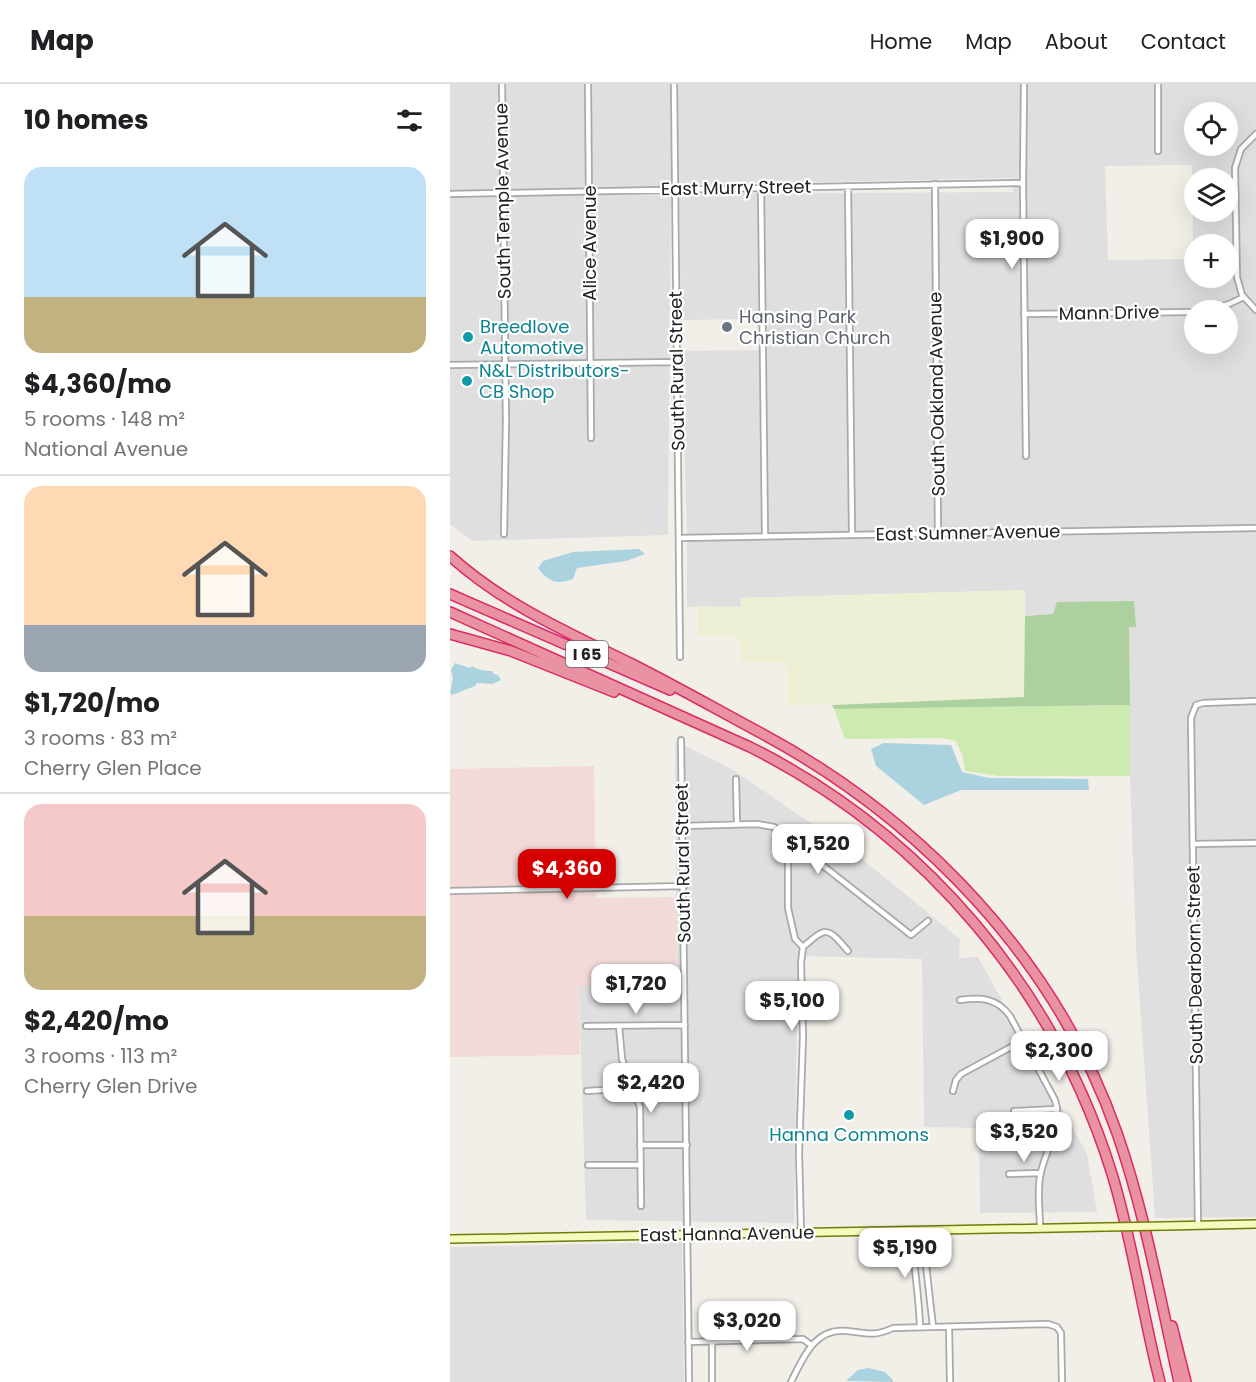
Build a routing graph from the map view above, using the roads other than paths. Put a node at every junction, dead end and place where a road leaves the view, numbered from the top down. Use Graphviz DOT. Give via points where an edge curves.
graph roads {
  1 [pos="502,84"];
  2 [pos="588,84"];
  3 [pos="674,84"];
  4 [pos="1024,84"];
  5 [pos="1158,84"];
  6 [pos="1256,134"];
  7 [pos="1158,151"];
  8 [pos="1023,183"];
  9 [pos="935,184"];
  10 [pos="848,186"];
  11 [pos="761,187"];
  12 [pos="675,189"];
  13 [pos="589,191"];
  14 [pos="503,192"];
  15 [pos="450,194"];
  16 [pos="1244,297"];
  17 [pos="1238,300"];
  18 [pos="1256,310"];
  19 [pos="1184,312"];
  20 [pos="1024,314"];
  21 [pos="676,362"];
  22 [pos="591,363"];
  23 [pos="505,364"];
  24 [pos="450,365"];
  25 [pos="591,438"];
  26 [pos="1026,456"];
  27 [pos="1256,528"];
  28 [pos="938,533"];
  29 [pos="504,534"];
  30 [pos="852,535"];
  31 [pos="765,536"];
  32 [pos="679,538"];
  33 [pos="450,556"];
  34 [pos="450,594"];
  35 [pos="450,612"];
  36 [pos="450,634"];
  37 [pos="680,657"];
  38 [pos="1256,701"];
  39 [pos="724,714"];
  40 [pos="714,731"];
  41 [pos="681,740"];
  42 [pos="736,779"];
  43 [pos="737,825"];
  44 [pos="683,826"];
  45 [pos="1256,843"];
  46 [pos="1194,844"];
  47 [pos="798,845"];
  48 [pos="684,886"];
  49 [pos="450,891"];
  50 [pos="928,921"];
  51 [pos="803,947"];
  52 [pos="848,951"];
  53 [pos="960,1000"];
  54 [pos="685,1025"];
  55 [pos="586,1026"];
  56 [pos="619,1026"];
  57 [pos="1024,1040"];
  58 [pos="632,1084"];
  59 [pos="587,1090"];
  60 [pos="953,1091"];
  61 [pos="1057,1109"];
  62 [pos="1014,1111"];
  63 [pos="640,1145"];
  64 [pos="687,1145"];
  65 [pos="588,1165"];
  66 [pos="641,1165"];
  67 [pos="1041,1173"];
  68 [pos="1009,1174"];
  69 [pos="641,1206"];
  70 [pos="1256,1224"];
  71 [pos="1198,1225"];
  72 [pos="1040,1228"];
  73 [pos="912,1230"];
  74 [pos="922,1230"];
  75 [pos="801,1232"];
  76 [pos="687,1234"];
  77 [pos="1147,1234"];
  78 [pos="450,1239"];
  79 [pos="920,1327"];
  80 [pos="933,1327"];
  81 [pos="949,1327"];
  82 [pos="1147,1333"];
  83 [pos="712,1341"];
  84 [pos="688,1342"];
  85 [pos="811,1345"];
  86 [pos="689,1382"];
  87 [pos="712,1382"];
  88 [pos="791,1382"];
  89 [pos="950,1382"];
  90 [pos="1062,1382"];
  91 [pos="1153,1382"];
  92 [pos="1160,1382"];
  93 [pos="1179,1382"];
  94 [pos="1186,1382"];
  1 -- 14 [label="street, South Temple Avenue"];
  2 -- 13 [label="street, Alice Avenue"];
  3 -- 12 [label="street, South Rural Street"];
  4 -- 8 [label="street"];
  5 -- 7 [label="street"];
  6 -- 16 [label="street" via="1240,149 1235,166 1237,277"];
  8 -- 9 [label="street, East Murry Street"];
  8 -- 20 [label="street"];
  9 -- 10 [label="street, East Murry Street"];
  9 -- 28 [label="street, South Oakland Avenue"];
  10 -- 11 [label="street, East Murry Street"];
  10 -- 30 [label="street"];
  11 -- 12 [label="street, East Murry Street"];
  11 -- 31 [label="street"];
  12 -- 13 [label="street, East Murry Street"];
  12 -- 21 [label="street, South Rural Street"];
  13 -- 14 [label="street, East Murry Street"];
  13 -- 22 [label="street, Alice Avenue"];
  14 -- 15 [label="street, East Murry Street"];
  14 -- 23 [label="street, South Temple Avenue"];
  16 -- 17 [label="street"];
  16 -- 18 [label="street"];
  19 -- 20 [label="street, Mann Drive"];
  20 -- 26 [label="street"];
  21 -- 22 [label="street"];
  21 -- 32 [label="street, South Rural Street"];
  22 -- 23 [label="street"];
  22 -- 25 [label="street, Alice Avenue"];
  23 -- 24 [label="street"];
  23 -- 29 [label="street, South Temple Avenue"];
  27 -- 28 [label="street, East Sumner Avenue"];
  28 -- 30 [label="street, East Sumner Avenue"];
  30 -- 31 [label="street, East Sumner Avenue"];
  31 -- 32 [label="street, East Sumner Avenue"];
  32 -- 37 [label="street, South Rural Street"];
  33 -- 39 [label="highway" via="518,607"];
  34 -- 39 [label="highway, I 65"];
  35 -- 40 [label="highway, I 65"];
  36 -- 40 [label="highway" via="522,655"];
  38 -- 46 [label="street, South Dearborn Street" via="1196,705 1191,718"];
  39 -- 77 [label="highway, I 65" via="803,756 876,807 941,864 997,924 1044,988 1090,1065 1121,1145"];
  40 -- 82 [label="highway, I 65" via="792,770 867,820 948,893 1005,960 1054,1037 1099,1134 1128,1234"];
  41 -- 44 [label="street, South Rural Street"];
  42 -- 43 [label="street"];
  43 -- 44 [label="street"];
  43 -- 47 [label="street" via="774,827"];
  44 -- 48 [label="street, South Rural Street"];
  45 -- 46 [label="street"];
  46 -- 71 [label="street, South Dearborn Street"];
  47 -- 50 [label="street" via="911,935"];
  47 -- 51 [label="street" via="788,863 788,908 795,939"];
  48 -- 49 [label="street"];
  48 -- 54 [label="street, South Rural Street"];
  51 -- 52 [label="street" via="827,932"];
  51 -- 75 [label="street"];
  53 -- 57 [label="street" via="980,998 1000,1005"];
  54 -- 56 [label="street"];
  54 -- 64 [label="street, South Rural Street"];
  55 -- 56 [label="street"];
  56 -- 58 [label="street" via="621,1055"];
  57 -- 60 [label="street" via="962,1074"];
  57 -- 61 [label="street"];
  58 -- 59 [label="street" via="618,1089"];
  58 -- 63 [label="street" via="639,1104"];
  61 -- 62 [label="street"];
  61 -- 67 [label="street" via="1056,1129"];
  63 -- 64 [label="street"];
  63 -- 66 [label="street"];
  64 -- 76 [label="street, South Rural Street"];
  65 -- 66 [label="street"];
  66 -- 69 [label="street"];
  67 -- 68 [label="street"];
  67 -- 72 [label="street"];
  70 -- 71 [label="main road, East Hanna Avenue"];
  71 -- 72 [label="main road, East Hanna Avenue, bridge"];
  72 -- 74 [label="main road, East Hanna Avenue"];
  73 -- 74 [label="main road, East Hanna Avenue"];
  73 -- 75 [label="main road, East Hanna Avenue"];
  73 -- 79 [label="street"];
  74 -- 80 [label="street"];
  75 -- 76 [label="main road, East Hanna Avenue"];
  76 -- 78 [label="main road, East Hanna Avenue"];
  76 -- 84 [label="street, South Rural Street"];
  77 -- 93 [label="highway, I 65"];
  77 -- 94 [label="highway"];
  79 -- 80 [label="street"];
  79 -- 85 [label="street" via="893,1328 869,1335 837,1331 825,1334"];
  80 -- 81 [label="street"];
  81 -- 89 [label="street"];
  81 -- 90 [label="street" via="1057,1327 1061,1335"];
  82 -- 91 [label="highway"];
  82 -- 92 [label="highway, I 65"];
  83 -- 84 [label="street"];
  83 -- 85 [label="street" via="803,1339"];
  83 -- 87 [label="street"];
  84 -- 86 [label="street, South Rural Street"];
  85 -- 88 [label="street"];
}
